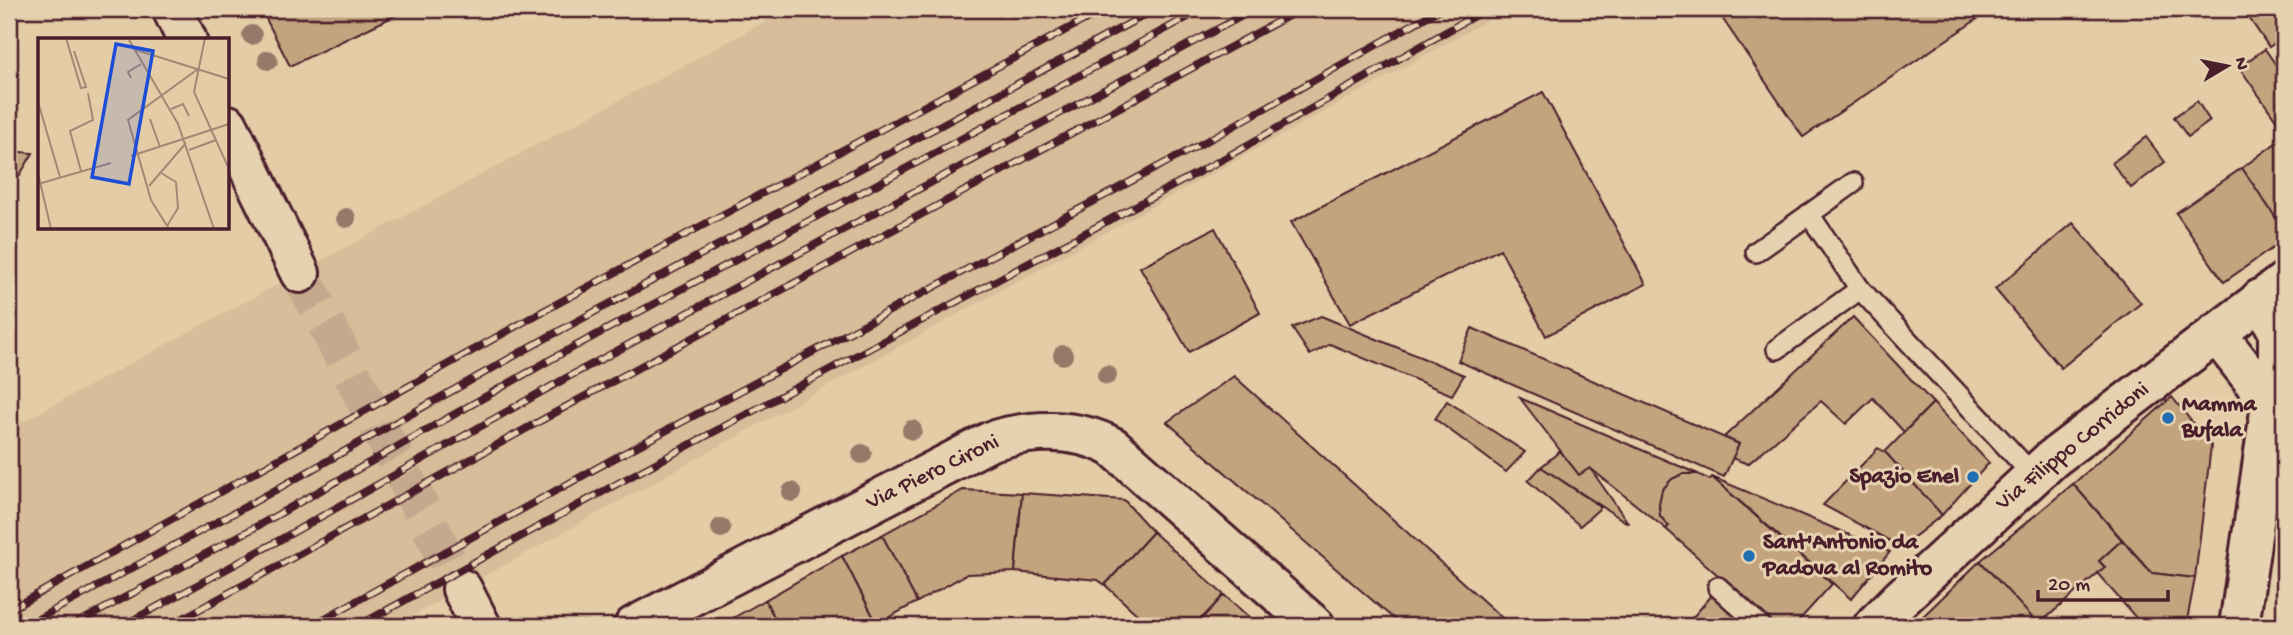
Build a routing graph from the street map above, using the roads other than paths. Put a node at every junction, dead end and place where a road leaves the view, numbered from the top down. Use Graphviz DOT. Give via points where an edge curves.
graph roads {
  1 [pos="172,9"];
  2 [pos="186,38"];
  3 [pos="229,127"];
  4 [pos="1853,183"];
  5 [pos="1809,214"];
  6 [pos="1756,252"];
  7 [pos="300,273"];
  8 [pos="1860,289"];
  9 [pos="2272,291"];
  10 [pos="2216,333"];
  11 [pos="1777,349"];
  12 [pos="2271,403"];
  13 [pos="2033,475"];
  14 [pos="1718,587"];
  15 [pos="462,589"];
  16 [pos="481,626"];
  17 [pos="634,626"];
  18 [pos="1315,626"];
  19 [pos="1761,626"];
  20 [pos="1873,626"];
  21 [pos="2239,626"];
  1 -- 2 [label="street"];
  3 -- 7 [label="street"];
  4 -- 5 [label="lane"];
  5 -- 6 [label="lane"];
  5 -- 8 [label="lane"];
  8 -- 11 [label="lane"];
  8 -- 13 [label="lane"];
  9 -- 10 [label="street, Via Filippo Corridoni"];
  9 -- 12 [label="street" via="2278,356"];
  10 -- 12 [label="street"];
  10 -- 13 [label="street, Via Filippo Corridoni"];
  12 -- 21 [label="street"];
  13 -- 20 [label="street, Via Filippo Corridoni"];
  14 -- 19 [label="lane"];
  15 -- 16 [label="street"];
  17 -- 18 [label="street, Via Piero Cironi" via="990,441 1058,432 1081,434 1113,447"];
}
